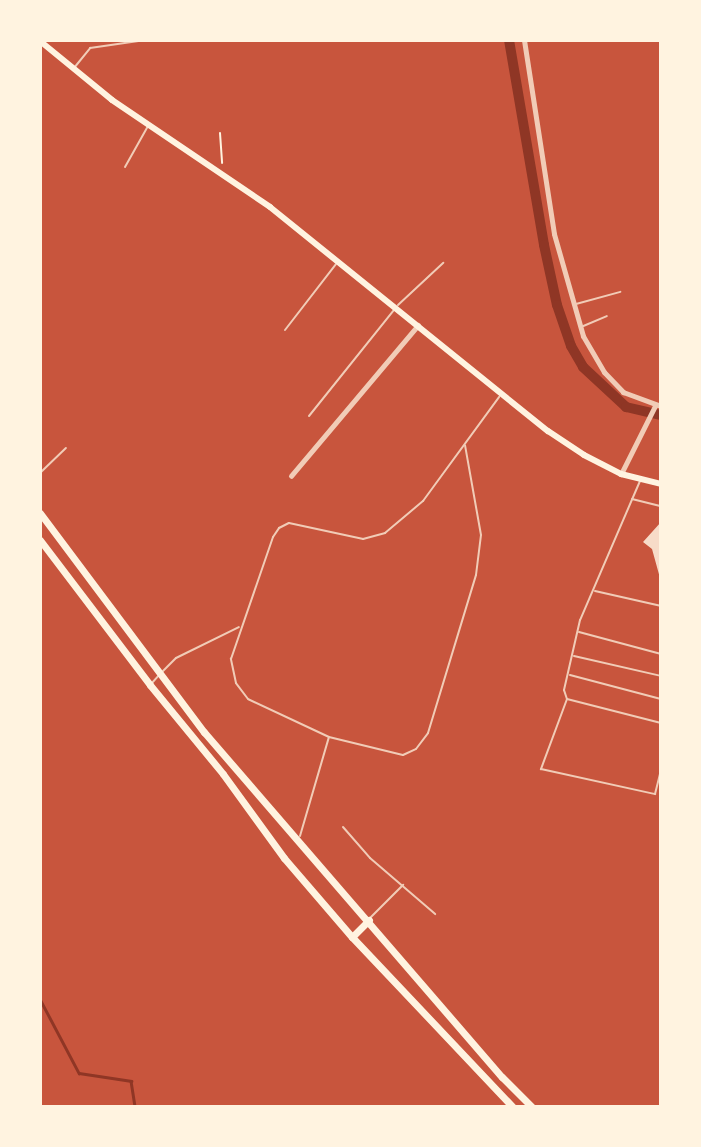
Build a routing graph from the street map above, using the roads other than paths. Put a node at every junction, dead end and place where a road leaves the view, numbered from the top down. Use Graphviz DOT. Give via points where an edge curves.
graph roads {
  1 [pos="145,40"];
  2 [pos="524,40"];
  3 [pos="40,41"];
  4 [pos="74,68"];
  5 [pos="149,125"];
  6 [pos="125,167"];
  7 [pos="338,261"];
  8 [pos="443,263"];
  9 [pos="620,292"];
  10 [pos="572,305"];
  11 [pos="397,307"];
  12 [pos="607,316"];
  13 [pos="419,324"];
  14 [pos="580,327"];
  15 [pos="285,330"];
  16 [pos="502,392"];
  17 [pos="656,408"];
  18 [pos="309,416"];
  19 [pos="465,444"];
  20 [pos="66,448"];
  21 [pos="40,473"];
  22 [pos="621,474"];
  23 [pos="291,476"];
  24 [pos="640,480"];
  25 [pos="661,484"];
  26 [pos="632,499"];
  27 [pos="661,506"];
  28 [pos="40,513"];
  29 [pos="40,540"];
  30 [pos="47,549"];
  31 [pos="40,557"];
  32 [pos="594,591"];
  33 [pos="661,606"];
  34 [pos="240,627"];
  35 [pos="578,631"];
  36 [pos="661,654"];
  37 [pos="574,656"];
  38 [pos="160,674"];
  39 [pos="569,675"];
  40 [pos="661,676"];
  41 [pos="150,685"];
  42 [pos="567,699"];
  43 [pos="661,699"];
  44 [pos="661,723"];
  45 [pos="329,737"];
  46 [pos="661,770"];
  47 [pos="343,827"];
  48 [pos="298,841"];
  49 [pos="404,884"];
  50 [pos="435,914"];
  51 [pos="369,920"];
  52 [pos="352,937"];
  53 [pos="513,1107"];
  54 [pos="532,1107"];
  1 -- 4 [label="lane" via="90,48"];
  2 -- 10 [label="street" via="554,234"];
  3 -- 4 [label="main road"];
  4 -- 5 [label="main road"];
  5 -- 6 [label="lane"];
  5 -- 7 [label="main road"];
  7 -- 11 [label="main road"];
  7 -- 15 [label="lane"];
  8 -- 11 [label="lane"];
  9 -- 10 [label="lane"];
  10 -- 14 [label="street"];
  11 -- 13 [label="main road"];
  11 -- 18 [label="lane"];
  12 -- 14 [label="lane"];
  13 -- 16 [label="main road"];
  13 -- 23 [label="street"];
  14 -- 17 [label="street" via="592,354 623,392"];
  16 -- 19 [label="lane"];
  16 -- 22 [label="main road" via="584,455"];
  17 -- 22 [label="street"];
  19 -- 34 [label="lane" via="423,500 385,533 363,540 289,523 279,528"];
  19 -- 45 [label="lane" via="481,535 476,575 428,733 416,749 403,755"];
  20 -- 21 [label="lane"];
  22 -- 24 [label="main road"];
  24 -- 25 [label="main road"];
  24 -- 26 [label="lane"];
  26 -- 27 [label="lane"];
  26 -- 32 [label="lane"];
  28 -- 38 [label="highway"];
  29 -- 30 [label="highway"];
  30 -- 31 [label="lane"];
  30 -- 41 [label="highway"];
  32 -- 33 [label="lane"];
  32 -- 35 [label="lane"];
  34 -- 38 [label="lane" via="176,658"];
  34 -- 45 [label="lane" via="232,659 236,683 248,699"];
  35 -- 36 [label="lane"];
  35 -- 37 [label="lane"];
  37 -- 39 [label="lane"];
  37 -- 40 [label="lane"];
  38 -- 41 [label="lane"];
  38 -- 48 [label="highway"];
  39 -- 42 [label="lane" via="563,694"];
  39 -- 43 [label="lane"];
  41 -- 52 [label="highway" via="284,858"];
  42 -- 44 [label="lane"];
  42 -- 46 [label="lane" via="541,769 654,794"];
  45 -- 48 [label="lane"];
  47 -- 49 [label="lane" via="370,858"];
  48 -- 51 [label="highway"];
  49 -- 50 [label="lane"];
  49 -- 51 [label="lane"];
  51 -- 52 [label="highway"];
  51 -- 54 [label="highway"];
  52 -- 53 [label="highway"];
}
